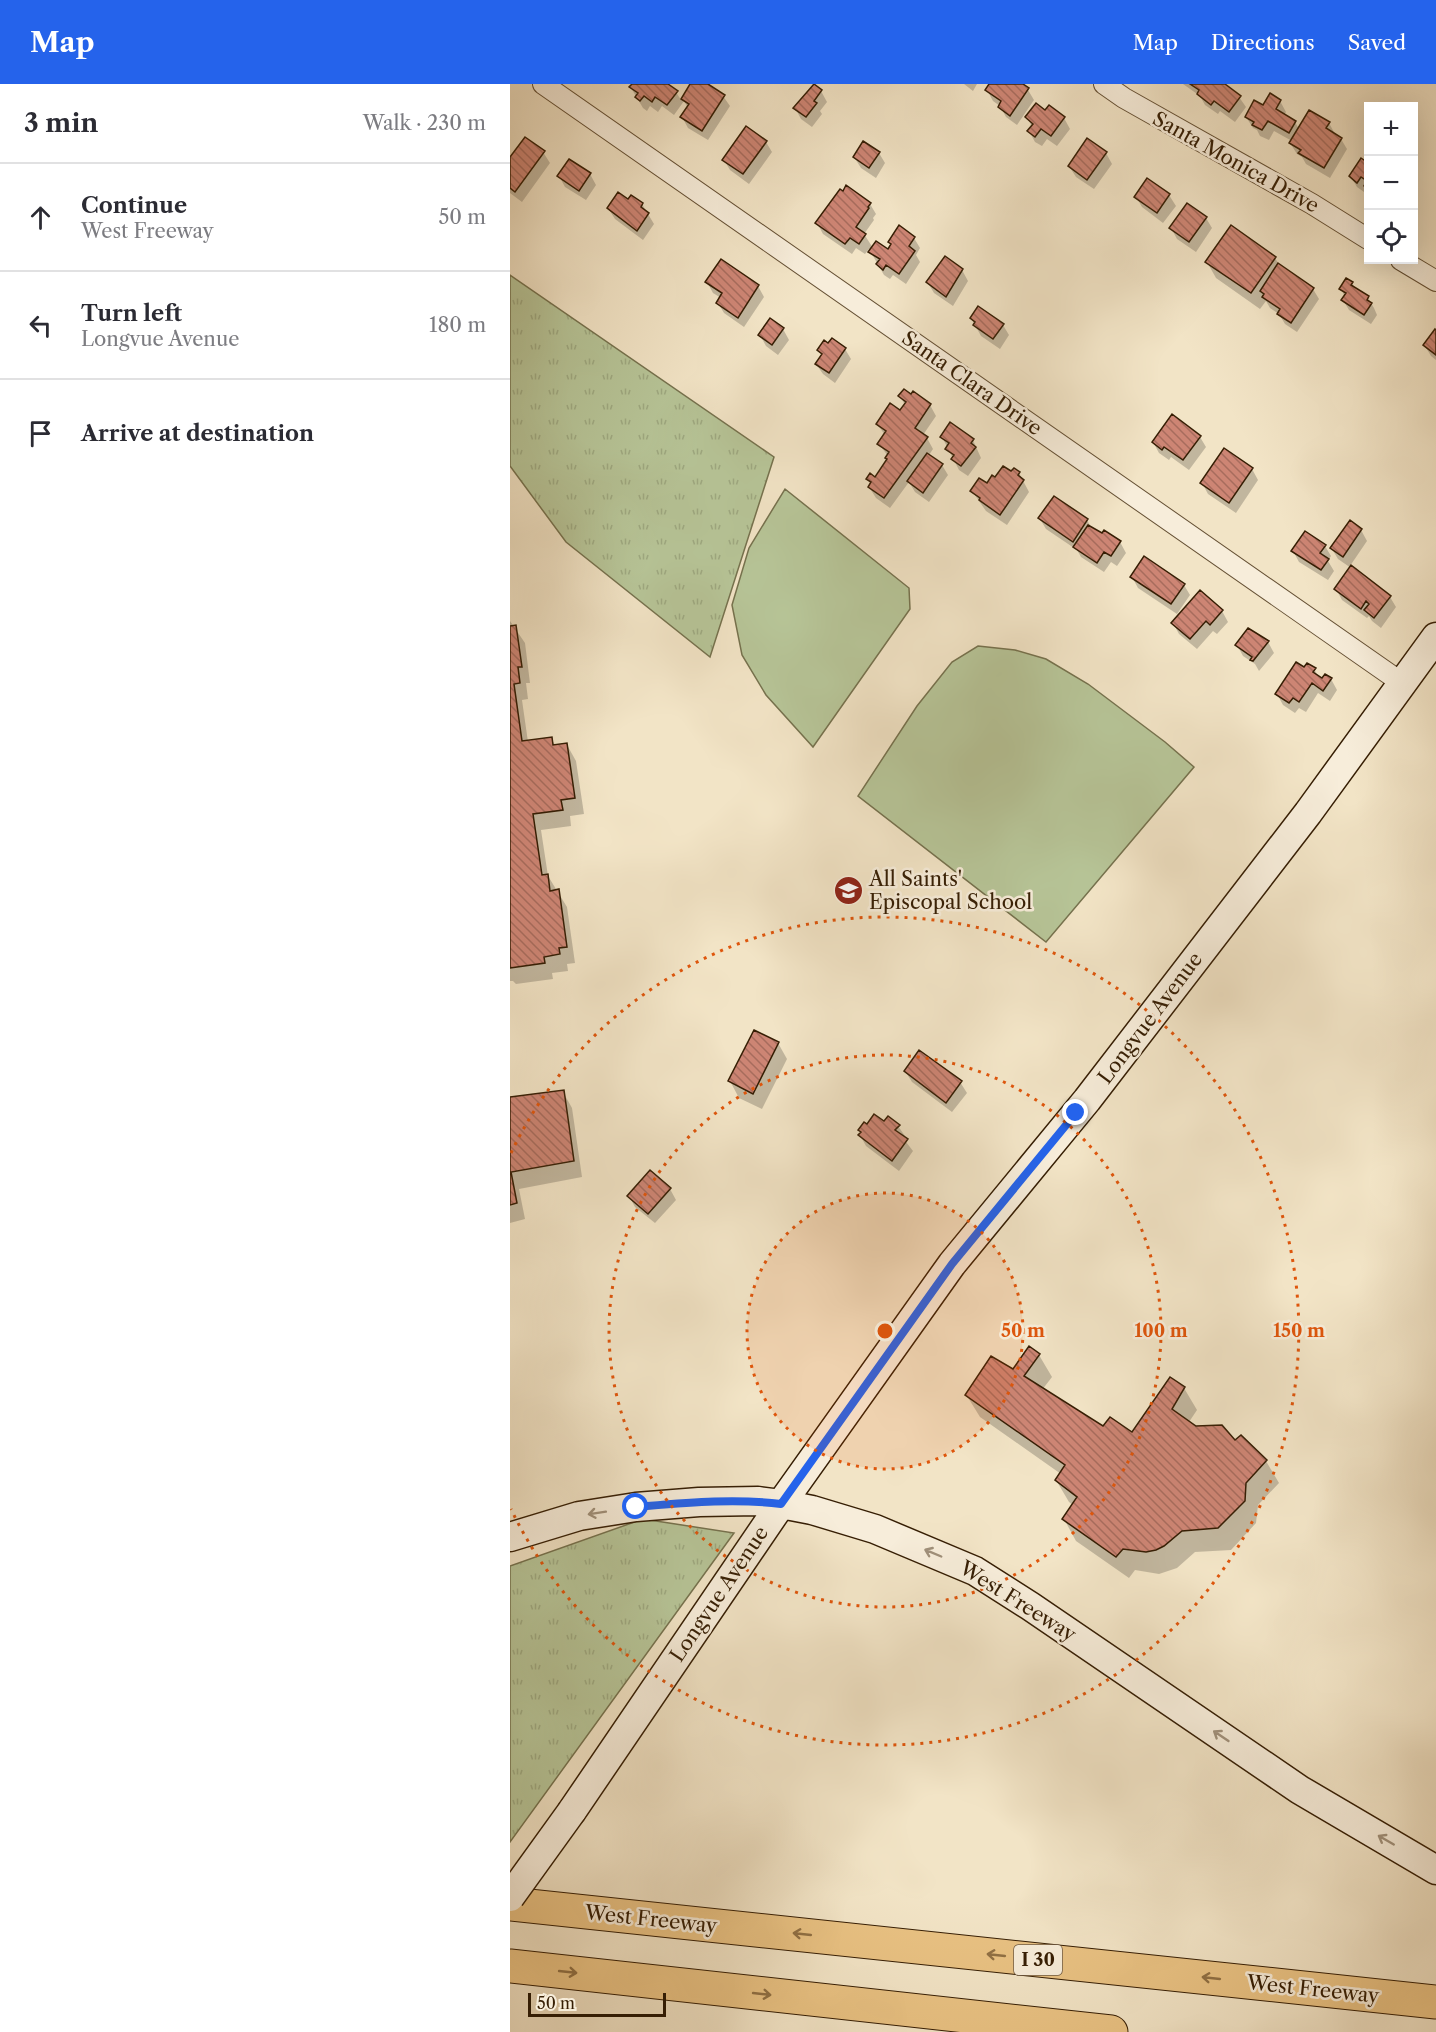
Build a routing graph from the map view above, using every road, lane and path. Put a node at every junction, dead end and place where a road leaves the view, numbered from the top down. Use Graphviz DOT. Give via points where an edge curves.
graph roads {
  1 [pos="543,84"];
  2 [pos="1104,84"];
  3 [pos="1364,236"];
  4 [pos="1408,264"];
  5 [pos="1436,281"];
  6 [pos="1436,637"];
  7 [pos="1402,683"];
  8 [pos="781,1504"];
  9 [pos="510,1537"];
  10 [pos="1436,1870"];
  11 [pos="510,1887"];
  12 [pos="510,1897"];
  13 [pos="510,1904"];
  14 [pos="639,1917"];
  15 [pos="510,1966"];
  16 [pos="1436,2002"];
  17 [pos="1111,2032"];
  1 -- 7 [label="street, Santa Clara Drive"];
  2 -- 3 [label="street, Santa Monica Drive"];
  4 -- 5 [label="street"];
  6 -- 7 [label="main road, Longvue Avenue"];
  7 -- 8 [label="main road, Longvue Avenue" via="1308,813 1094,1091 952,1264"];
  8 -- 9 [label="main road, West Freeway, one-way" via="699,1502 636,1507 579,1516"];
  10 -- 8 [label="main road, West Freeway, one-way" via="1300,1790 975,1571 875,1529"];
  8 -- 12 [label="main road, Longvue Avenue, bridge"];
  11 -- 14 [label="highway" via="588,1895"];
  13 -- 14 [label="highway, West Freeway / I 30"];
  16 -- 14 [label="highway, West Freeway / I 30, one-way"];
  15 -- 17 [label="highway, one-way"];
}
